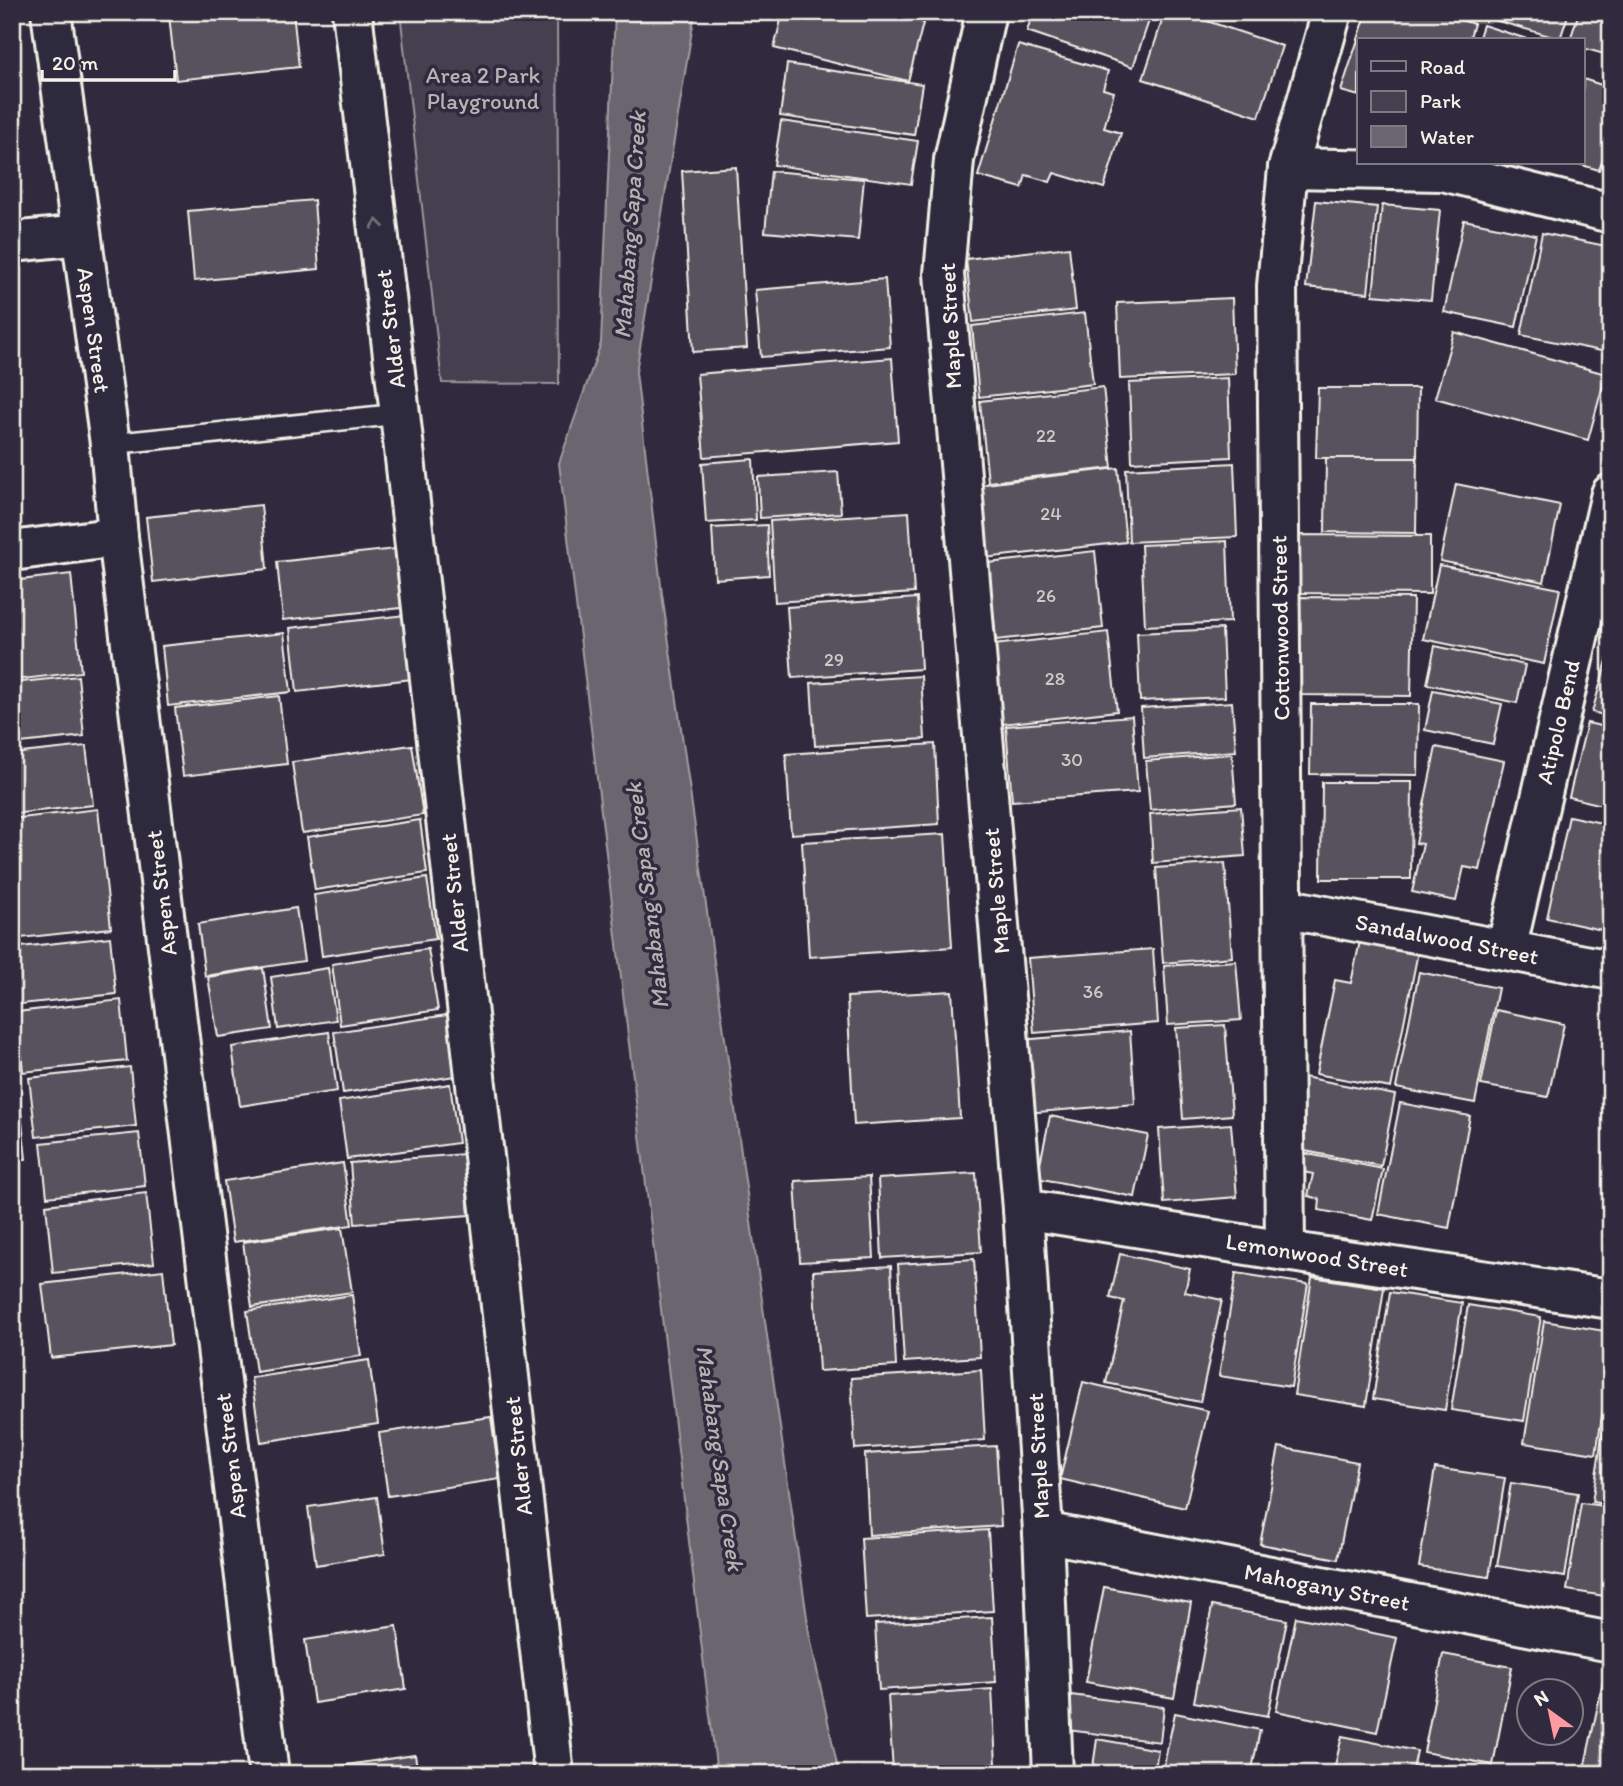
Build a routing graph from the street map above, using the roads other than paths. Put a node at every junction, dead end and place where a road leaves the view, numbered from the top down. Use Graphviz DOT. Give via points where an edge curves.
graph roads {
  1 [pos="51,12"];
  2 [pos="352,12"];
  3 [pos="986,12"];
  4 [pos="1332,12"];
  5 [pos="1288,168"];
  6 [pos="1611,213"];
  7 [pos="81,235"];
  8 [pos="12,242"];
  9 [pos="400,414"];
  10 [pos="110,444"];
  11 [pos="1608,514"];
  12 [pos="118,537"];
  13 [pos="12,551"];
  14 [pos="1283,908"];
  15 [pos="1506,950"];
  16 [pos="1611,970"];
  17 [pos="1023,1209"];
  18 [pos="1285,1251"];
  19 [pos="1611,1299"];
  20 [pos="1043,1532"];
  21 [pos="1611,1642"];
  22 [pos="269,1774"];
  23 [pos="554,1774"];
  24 [pos="1053,1774"];
  1 -- 7 [label="street, Aspen Street"];
  9 -- 2 [label="street, Alder Street, one-way"];
  3 -- 17 [label="street, Maple Street" via="954,160 944,274"];
  4 -- 5 [label="street, Cottonwood Street"];
  5 -- 6 [label="street" via="1443,171"];
  5 -- 14 [label="street, Cottonwood Street" via="1277,286"];
  7 -- 8 [label="street"];
  7 -- 10 [label="street, Aspen Street"];
  9 -- 10 [label="lane"];
  9 -- 23 [label="street, Alder Street"];
  10 -- 12 [label="street, Aspen Street"];
  11 -- 15 [label="street, Atipolo Bend"];
  12 -- 13 [label="street"];
  12 -- 22 [label="street, Aspen Street"];
  14 -- 15 [label="street, Sandalwood Street"];
  14 -- 18 [label="street, Cottonwood Street"];
  15 -- 16 [label="street, Sandalwood Street"];
  17 -- 18 [label="street, Lemonwood Street"];
  17 -- 20 [label="street, Maple Street"];
  18 -- 19 [label="street, Lemonwood Street"];
  20 -- 21 [label="street, Mahogany Street"];
  20 -- 24 [label="street, Maple Street"];
}
